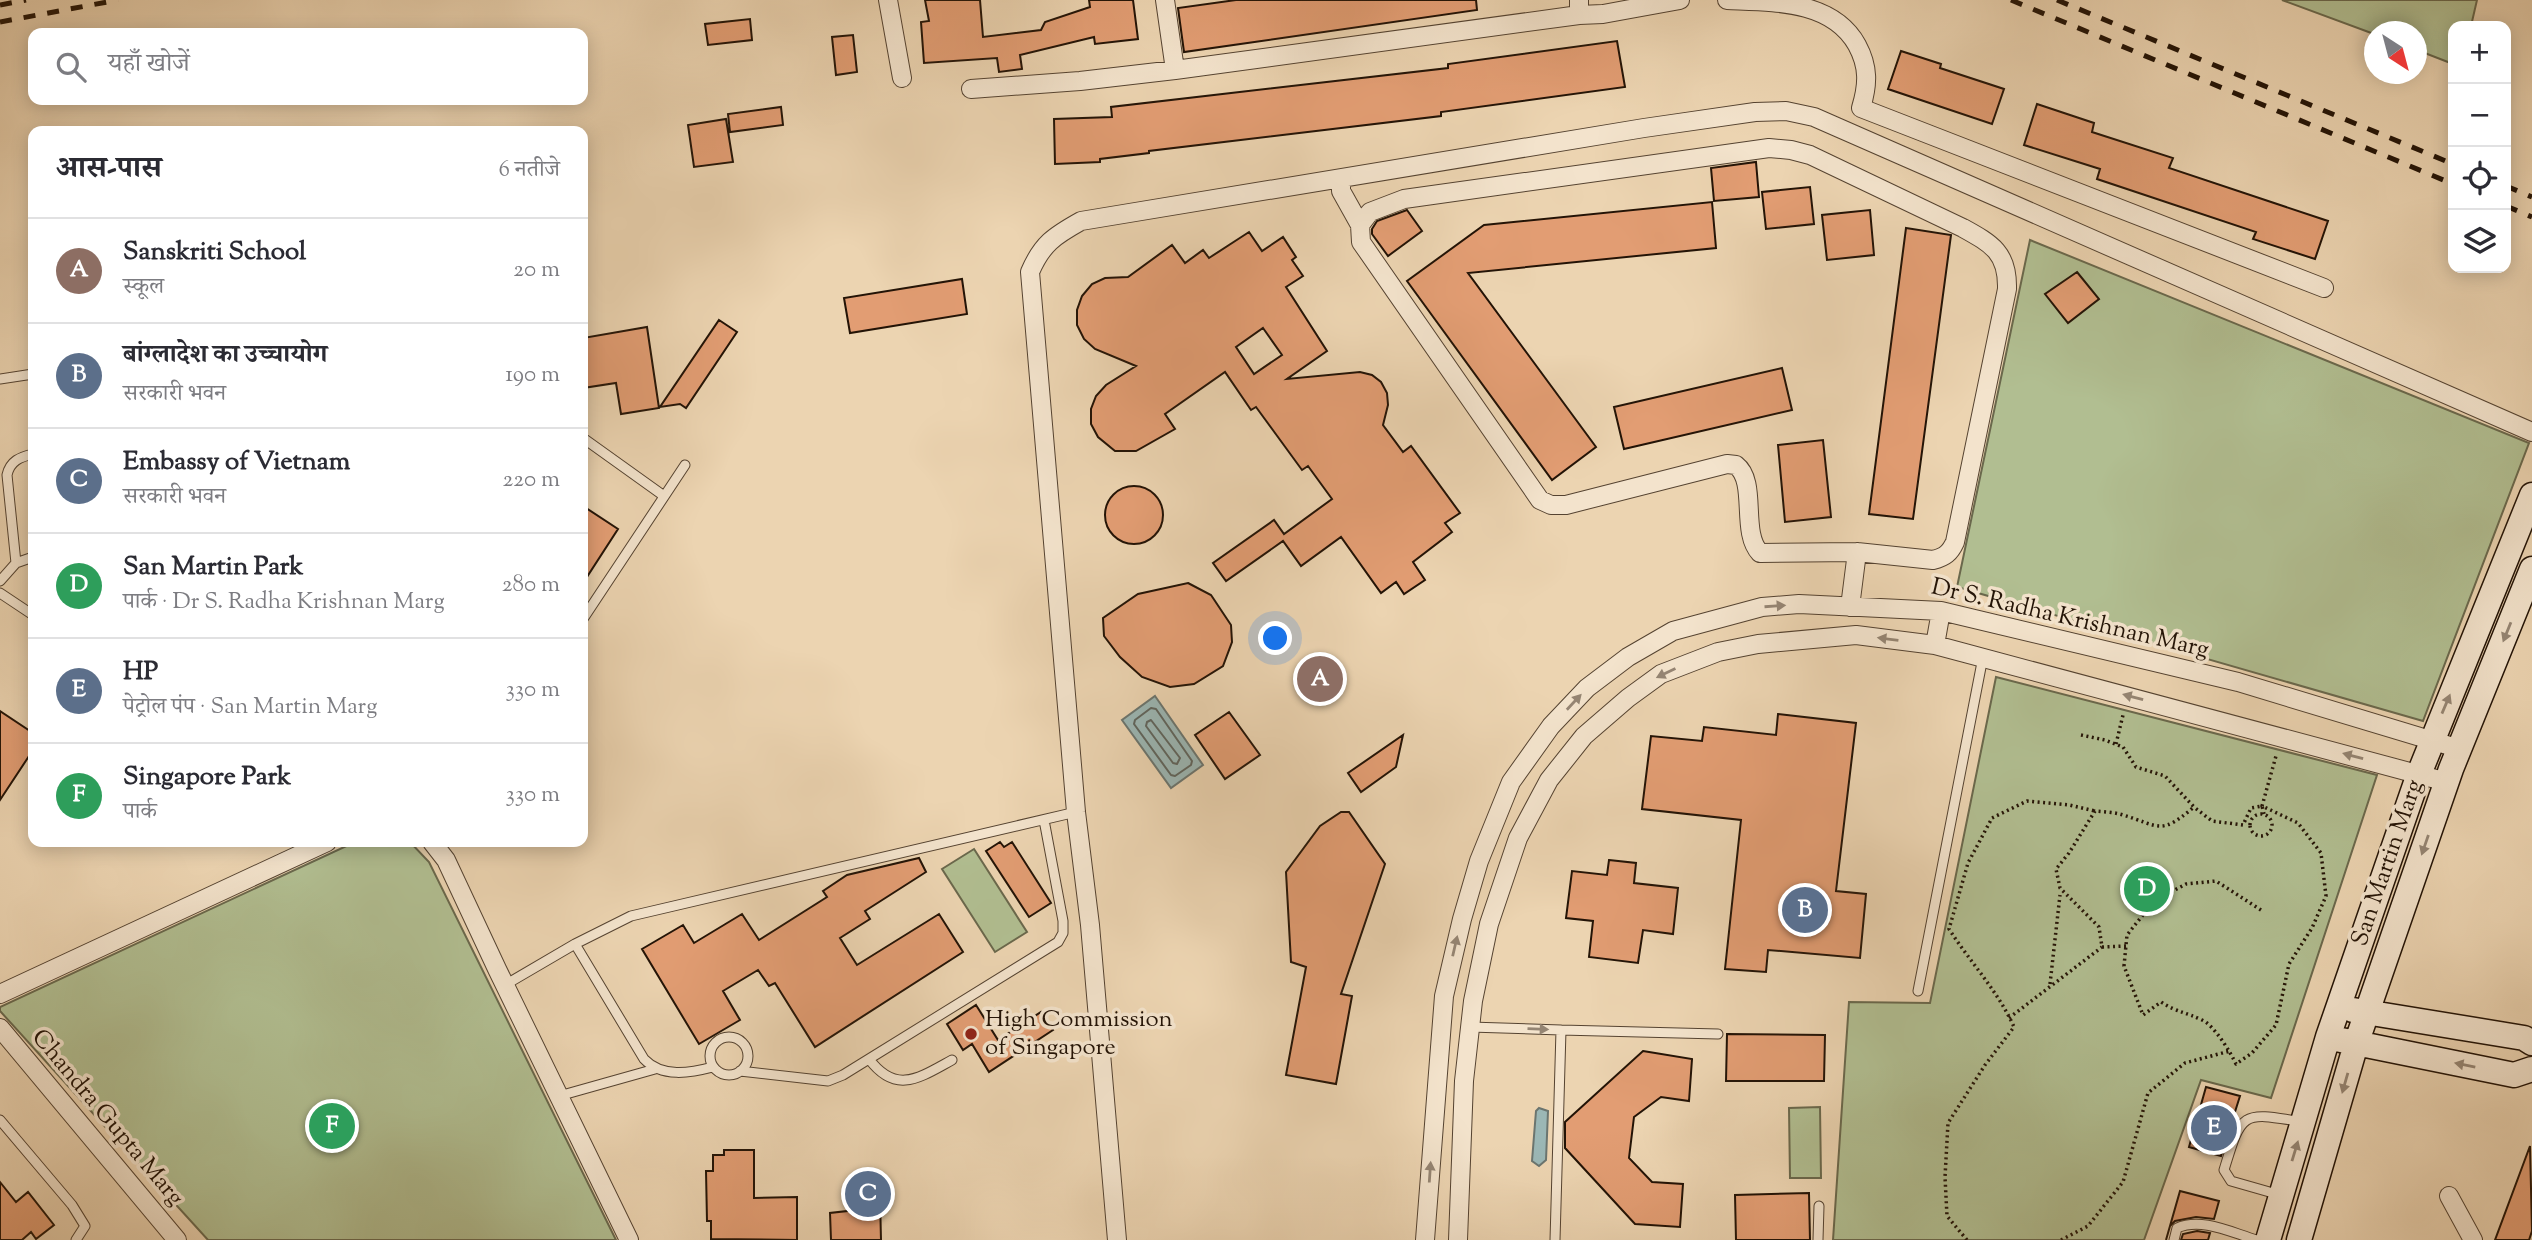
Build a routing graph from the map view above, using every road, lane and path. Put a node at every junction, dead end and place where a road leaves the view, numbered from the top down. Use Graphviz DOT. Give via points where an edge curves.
graph roads {
  1 [pos="888,0"];
  2 [pos="1165,0"];
  3 [pos="1680,0"];
  4 [pos="1727,0"];
  5 [pos="1579,8"];
  6 [pos="1175,70"];
  7 [pos="902,78"];
  8 [pos="971,89"];
  9 [pos="1861,108"];
  10 [pos="1848,131"];
  11 [pos="1341,178"];
  12 [pos="1360,225"];
  13 [pos="2324,288"];
  14 [pos="28,375"];
  15 [pos="0,379"];
  16 [pos="2532,432"];
  17 [pos="588,442"];
  18 [pos="28,456"];
  19 [pos="15,460"];
  20 [pos="0,462"];
  21 [pos="685,465"];
  22 [pos="2532,495"];
  23 [pos="664,496"];
  24 [pos="1857,552"];
  25 [pos="28,559"];
  26 [pos="16,563"];
  27 [pos="2532,569"];
  28 [pos="0,580"];
  29 [pos="0,593"];
  30 [pos="1850,607"];
  31 [pos="588,611"];
  32 [pos="1941,611"];
  33 [pos="28,612"];
  34 [pos="1935,645"];
  35 [pos="1983,657"];
  36 [pos="2128,696"];
  37 [pos="1551,726"];
  38 [pos="2081,735"];
  39 [pos="2281,737"];
  40 [pos="2431,739"];
  41 [pos="2116,744"];
  42 [pos="1574,748"];
  43 [pos="2460,749"];
  44 [pos="2418,774"];
  45 [pos="2447,782"];
  46 [pos="2262,806"];
  47 [pos="2194,807"];
  48 [pos="2095,811"];
  49 [pos="1076,812"];
  50 [pos="2264,814"];
  51 [pos="1044,820"];
  52 [pos="316,847"];
  53 [pos="437,847"];
  54 [pos="2060,895"];
  55 [pos="2261,910"];
  56 [pos="575,944"];
  57 [pos="2126,946"];
  58 [pos="2102,947"];
  59 [pos="505,985"];
  60 [pos="2050,985"];
  61 [pos="1918,991"];
  62 [pos="0,994"];
  63 [pos="1444,996"];
  64 [pos="1473,1001"];
  65 [pos="2339,1007"];
  66 [pos="2368,1013"];
  67 [pos="2010,1017"];
  68 [pos="1469,1027"];
  69 [pos="0,1028"];
  70 [pos="1562,1030"];
  71 [pos="1718,1034"];
  72 [pos="2329,1037"];
  73 [pos="2532,1043"];
  74 [pos="2356,1044"];
  75 [pos="2230,1051"];
  76 [pos="869,1059"];
  77 [pos="952,1060"];
  78 [pos="713,1067"];
  79 [pos="655,1069"];
  80 [pos="2532,1069"];
  81 [pos="740,1071"];
  82 [pos="559,1096"];
  83 [pos="0,1120"];
  84 [pos="2303,1122"];
  85 [pos="2281,1195"];
  86 [pos="2449,1196"];
  87 [pos="1819,1206"];
  88 [pos="76,1240"];
  89 [pos="177,1240"];
  90 [pos="629,1240"];
  91 [pos="1117,1240"];
  92 [pos="1425,1240"];
  93 [pos="1458,1240"];
  94 [pos="1555,1240"];
  95 [pos="1818,1240"];
  96 [pos="1967,1240"];
  97 [pos="2061,1240"];
  98 [pos="2174,1240"];
  99 [pos="2257,1240"];
  100 [pos="2268,1240"];
  101 [pos="2299,1240"];
  102 [pos="2473,1240"];
  1 -- 7 [label="street"];
  2 -- 6 [label="street"];
  3 -- 5 [label="street" via="1603,13"];
  4 -- 9 [label="street" via="1782,3 1833,18 1850,32 1863,57 1867,87"];
  5 -- 6 [label="street"];
  6 -- 8 [label="street"];
  9 -- 10 [label="street"];
  9 -- 13 [label="street"];
  10 -- 11 [label="street" via="1814,117 1755,111"];
  10 -- 16 [label="street"];
  11 -- 12 [label="street" via="1341,191"];
  11 -- 49 [label="street" via="1080,221 1038,252 1030,272"];
  12 -- 24 [label="street" via="1361,242 1541,500 1566,505 1736,465 1744,476 1753,542 1760,553"];
  12 -- 24 [label="street" via="1370,212 1404,199 1769,148 1810,155 1984,239 2000,254 2008,271 2007,289 1951,551 1933,560"];
  14 -- 15 [label="lane"];
  17 -- 23 [label="lane"];
  18 -- 19 [label="lane"];
  19 -- 20 [label="lane"];
  19 -- 26 [label="lane" via="7,475"];
  21 -- 23 [label="lane"];
  40 -- 22 [label="street, San Martin Marg, one-way"];
  23 -- 31 [label="lane"];
  24 -- 30 [label="street"];
  25 -- 26 [label="lane"];
  26 -- 28 [label="lane"];
  27 -- 43 [label="street, San Martin Marg, one-way"];
  29 -- 33 [label="lane"];
  30 -- 32 [label="street, Dr S. Radha Krishnan Marg"];
  37 -- 30 [label="street, Dr S. Radha Krishnan Marg, one-way" via="1587,688 1673,631 1762,607"];
  32 -- 34 [label="street"];
  32 -- 40 [label="street, Dr S. Radha Krishnan Marg" via="2238,682"];
  34 -- 35 [label="street"];
  34 -- 42 [label="street, one-way" via="1856,635 1718,652 1661,674"];
  35 -- 36 [label="street"];
  35 -- 61 [label="lane"];
  39 -- 36 [label="street, one-way"];
  36 -- 41 [label="path"];
  37 -- 42 [label="street"];
  63 -- 37 [label="street, Dr S. Radha Krishnan Marg, one-way" via="1479,861 1511,782"];
  38 -- 41 [label="path"];
  44 -- 39 [label="street, one-way"];
  39 -- 46 [label="path"];
  40 -- 43 [label="street, Dr S. Radha Krishnan Marg"];
  40 -- 44 [label="street, San Martin Marg"];
  41 -- 47 [label="path" via="2136,767 2165,776"];
  42 -- 64 [label="street" via="1549,780 1518,838 1489,924"];
  43 -- 45 [label="street, San Martin Marg"];
  44 -- 45 [label="street"];
  44 -- 65 [label="street, San Martin Marg"];
  45 -- 66 [label="street, San Martin Marg, one-way"];
  46 -- 47 [label="path" via="2251,808 2242,825 2212,821"];
  46 -- 50 [label="path"];
  46 -- 75 [label="path" via="2298,823 2321,853 2326,896 2289,964 2276,1025 2236,1065"];
  47 -- 48 [label="path" via="2176,822 2153,827 2121,814"];
  48 -- 58 [label="path" via="2056,869 2060,888 2099,927"];
  48 -- 67 [label="path" via="2026,801 1992,818 1968,863 1949,929"];
  49 -- 51 [label="lane"];
  49 -- 91 [label="street"];
  50 -- 50 [label="path" via="2272,827 2259,836 2251,823"];
  51 -- 56 [label="lane" via="631,916"];
  51 -- 76 [label="lane" via="1063,921 1058,942"];
  52 -- 62 [label="street"];
  53 -- 59 [label="street"];
  54 -- 60 [label="path"];
  55 -- 57 [label="path" via="2216,881 2186,884 2154,901 2127,935"];
  56 -- 59 [label="lane"];
  56 -- 79 [label="lane" via="644,1059"];
  57 -- 58 [label="path"];
  57 -- 75 [label="path" via="2124,966 2143,1015 2161,1002 2177,1013 2205,1020"];
  58 -- 60 [label="path"];
  59 -- 82 [label="street"];
  60 -- 67 [label="path"];
  63 -- 64 [label="street"];
  92 -- 63 [label="street, Dr S. Radha Krishnan Marg, one-way"];
  64 -- 68 [label="street"];
  65 -- 66 [label="street"];
  65 -- 72 [label="street, San Martin Marg"];
  66 -- 73 [label="street"];
  66 -- 74 [label="street, San Martin Marg"];
  67 -- 96 [label="path" via="2014,1027 1948,1123 1947,1216"];
  68 -- 70 [label="lane, one-way"];
  68 -- 93 [label="street"];
  69 -- 89 [label="street, Chandra Gupta Marg"];
  70 -- 71 [label="lane"];
  70 -- 94 [label="lane"];
  72 -- 74 [label="street"];
  72 -- 84 [label="street, San Martin Marg"];
  80 -- 74 [label="street, one-way" via="2514,1075"];
  74 -- 101 [label="street, San Martin Marg, one-way"];
  75 -- 97 [label="path" via="2185,1063 2148,1093 2123,1182 2088,1226"];
  76 -- 77 [label="lane" via="879,1073 896,1081 927,1074"];
  76 -- 81 [label="lane" via="828,1081"];
  78 -- 79 [label="lane"];
  78 -- 81 [label="lane" via="723,1074"];
  78 -- 81 [label="lane" via="710,1055 715,1043 733,1038 747,1049 747,1061"];
  79 -- 82 [label="lane"];
  82 -- 90 [label="street"];
  83 -- 88 [label="lane" via="72,1205 85,1226"];
  85 -- 84 [label="street, San Martin Marg, one-way"];
  84 -- 85 [label="lane" via="2260,1115 2236,1129 2224,1170 2231,1181"];
  85 -- 100 [label="street, San Martin Marg"];
  86 -- 102 [label="street"];
  87 -- 95 [label="lane"];
  98 -- 99 [label="lane" via="2177,1228 2201,1223"];
}
